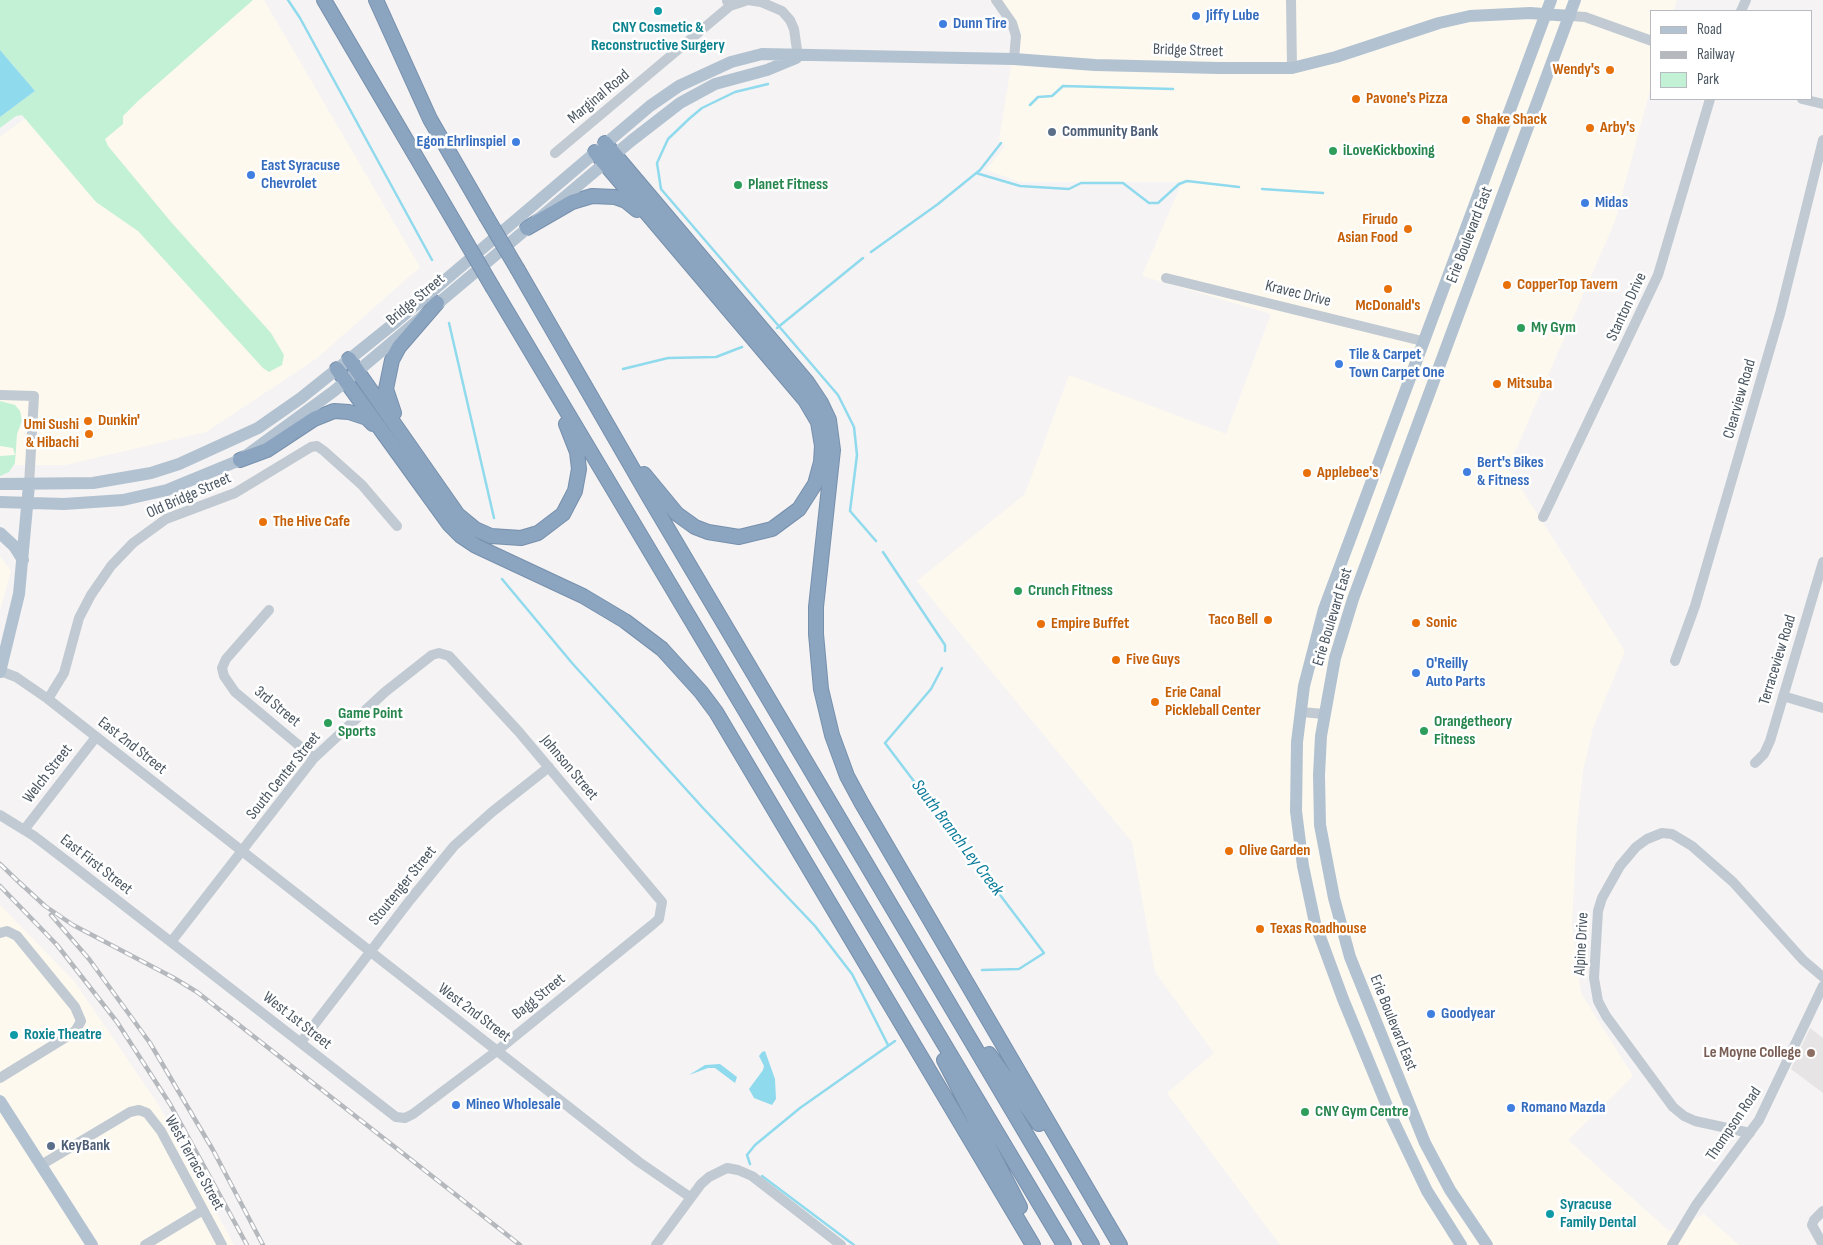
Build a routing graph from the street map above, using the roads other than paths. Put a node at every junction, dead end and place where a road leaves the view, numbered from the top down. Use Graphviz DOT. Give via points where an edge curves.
graph roads {
  1 [pos="324,0"];
  2 [pos="376,0"];
  3 [pos="996,0"];
  4 [pos="1291,0"];
  5 [pos="1551,0"];
  6 [pos="1575,0"];
  7 [pos="728,3"];
  8 [pos="1546,14"];
  9 [pos="1570,16"];
  10 [pos="1650,40"];
  11 [pos="798,57"];
  12 [pos="1014,59"];
  13 [pos="1292,68"];
  14 [pos="1710,100"];
  15 [pos="1806,100"];
  16 [pos="1823,104"];
  17 [pos="1823,140"];
  18 [pos="600,147"];
  19 [pos="555,153"];
  20 [pos="610,159"];
  21 [pos="656,224"];
  22 [pos="527,228"];
  23 [pos="1166,278"];
  24 [pos="437,303"];
  25 [pos="1422,341"];
  26 [pos="353,365"];
  27 [pos="336,369"];
  28 [pos="345,381"];
  29 [pos="553,390"];
  30 [pos="0,395"];
  31 [pos="403,435"];
  32 [pos="388,440"];
  33 [pos="619,442"];
  34 [pos="240,460"];
  35 [pos="0,484"];
  36 [pos="29,484"];
  37 [pos="0,502"];
  38 [pos="28,504"];
  39 [pos="1543,517"];
  40 [pos="397,526"];
  41 [pos="0,533"];
  42 [pos="23,560"];
  43 [pos="1823,562"];
  44 [pos="268,610"];
  45 [pos="442,653"];
  46 [pos="1674,662"];
  47 [pos="0,672"];
  48 [pos="1783,696"];
  49 [pos="48,699"];
  50 [pos="1823,708"];
  51 [pos="1301,712"];
  52 [pos="1324,714"];
  53 [pos="96,737"];
  54 [pos="314,758"];
  55 [pos="1755,763"];
  56 [pos="549,768"];
  57 [pos="0,816"];
  58 [pos="24,830"];
  59 [pos="242,851"];
  60 [pos="861,907"];
  61 [pos="662,911"];
  62 [pos="3,932"];
  63 [pos="170,942"];
  64 [pos="371,952"];
  65 [pos="1823,977"];
  66 [pos="1823,986"];
  67 [pos="946,998"];
  68 [pos="301,1042"];
  69 [pos="498,1050"];
  70 [pos="0,1078"];
  71 [pos="1,1104"];
  72 [pos="406,1118"];
  73 [pos="1750,1133"];
  74 [pos="41,1165"];
  75 [pos="690,1197"];
  76 [pos="203,1210"];
  77 [pos="1823,1211"];
  78 [pos="1101,1213"];
  79 [pos="92,1245"];
  80 [pos="145,1245"];
  81 [pos="222,1245"];
  82 [pos="656,1245"];
  83 [pos="840,1245"];
  84 [pos="1033,1245"];
  85 [pos="1038,1245"];
  86 [pos="1064,1245"];
  87 [pos="1092,1245"];
  88 [pos="1120,1245"];
  89 [pos="1461,1245"];
  90 [pos="1487,1245"];
  91 [pos="1672,1245"];
  92 [pos="1823,1245"];
  1 -- 29 [label="highway, bridge"];
  2 -- 33 [label="highway, bridge" via="430,119"];
  3 -- 12 [label="street" via="1012,23 1016,36"];
  4 -- 13 [label="street"];
  5 -- 8 [label="main road, Erie Boulevard East"];
  6 -- 9 [label="main road, Erie Boulevard East"];
  7 -- 11 [label="street" via="748,0 772,5 782,11 794,29"];
  7 -- 19 [label="street, Marginal Road"];
  8 -- 9 [label="main road, Bridge Street"];
  8 -- 13 [label="main road, Bridge Street" via="1500,14 1445,21"];
  8 -- 25 [label="main road, Erie Boulevard East"];
  9 -- 10 [label="street" via="1586,17"];
  9 -- 52 [label="main road, Erie Boulevard East" via="1353,599 1335,658"];
  11 -- 12 [label="main road, Bridge Street"];
  11 -- 18 [label="main road, Bridge Street" via="762,54 704,73 650,106"];
  11 -- 20 [label="main road, Bridge Street" via="709,87 680,103"];
  12 -- 13 [label="main road, Bridge Street" via="1095,65"];
  14 -- 39 [label="street, Stanton Drive" via="1658,275"];
  15 -- 16 [label="street"];
  17 -- 46 [label="street, Clearview Road" via="1777,323 1695,606"];
  18 -- 20 [label="highway"];
  18 -- 26 [label="main road, Bridge Street"];
  20 -- 21 [label="highway"];
  20 -- 22 [label="main road, Bridge Street"];
  20 -- 78 [label="highway" via="807,382 829,420 833,450 817,591 816,634 821,689 832,735 847,776 861,802"];
  21 -- 22 [label="highway" via="626,201 603,196 579,199"];
  21 -- 33 [label="highway" via="805,400 818,422 821,462 808,498 788,520 754,535 729,537 695,527 677,514"];
  22 -- 24 [label="main road, Bridge Street"];
  23 -- 25 [label="street, Kravec Drive"];
  24 -- 26 [label="main road, Bridge Street"];
  24 -- 31 [label="highway" via="399,346 388,370 388,399"];
  25 -- 51 [label="main road, Erie Boulevard East" via="1319,622"];
  26 -- 27 [label="main road, Bridge Street"];
  26 -- 28 [label="main road, Bridge Street"];
  26 -- 31 [label="highway"];
  27 -- 28 [label="highway"];
  27 -- 36 [label="main road, Bridge Street" via="258,428 179,464 93,484"];
  28 -- 32 [label="highway"];
  28 -- 34 [label="main road, Bridge Street"];
  29 -- 31 [label="highway" via="577,452 579,469 572,500 556,521 538,533 507,538 475,529 458,515"];
  29 -- 60 [label="highway"];
  30 -- 36 [label="street" via="34,396"];
  32 -- 34 [label="highway" via="367,418 334,411 314,419 267,450"];
  32 -- 84 [label="highway" via="461,536 584,596 618,617 662,648 701,692 716,712"];
  33 -- 67 [label="highway"];
  34 -- 38 [label="main road, Bridge Street" via="176,487 123,500"];
  35 -- 36 [label="main road, Bridge Street"];
  36 -- 38 [label="main road"];
  37 -- 38 [label="main road, Bridge Street"];
  38 -- 42 [label="main road"];
  40 -- 49 [label="street, Old Bridge Street" via="362,485 317,446 235,493 166,519 133,542 91,595 79,618 64,673"];
  41 -- 42 [label="main road"];
  42 -- 47 [label="main road" via="19,594"];
  43 -- 48 [label="street, Terraceview Road"];
  44 -- 54 [label="street, 3rd Street" via="226,659 222,668 224,676 235,692"];
  45 -- 54 [label="street, South Center Street" via="432,655 385,692"];
  45 -- 56 [label="street, Johnson Street" via="449,656 482,691"];
  47 -- 49 [label="street, East 2nd Street" via="16,677"];
  48 -- 50 [label="street"];
  48 -- 55 [label="street, Terraceview Road" via="1770,741"];
  49 -- 53 [label="street, East 2nd Street"];
  51 -- 52 [label="street"];
  51 -- 89 [label="main road, Erie Boulevard East" via="1296,758 1296,811 1302,866 1315,923 1392,1118 1427,1191"];
  52 -- 90 [label="main road, Erie Boulevard East" via="1319,775 1320,825 1340,926 1362,991 1422,1137 1450,1190"];
  53 -- 58 [label="street, Welch Street"];
  53 -- 59 [label="street, East 2nd Street"];
  54 -- 59 [label="street, South Center Street"];
  56 -- 61 [label="street, Johnson Street" via="662,902"];
  56 -- 64 [label="street, Stoutenger Street" via="454,846"];
  57 -- 58 [label="street, East First Street"];
  58 -- 63 [label="street, East First Street"];
  59 -- 63 [label="street, South Center Street"];
  59 -- 64 [label="street, West 2nd Street"];
  60 -- 85 [label="highway" via="985,1136"];
  60 -- 86 [label="highway"];
  61 -- 69 [label="street, Bagg Street" via="652,925"];
  62 -- 70 [label="street" via="17,936 75,1006 80,1024 68,1036"];
  63 -- 68 [label="street, West 1st Street"];
  64 -- 68 [label="street, Stoutenger Street"];
  64 -- 69 [label="street, West 2nd Street"];
  65 -- 73 [label="street, Alpine Drive" via="1803,960 1733,882 1692,846 1672,834 1662,833 1636,847 1606,890 1598,911 1594,970 1598,1001 1606,1016 1673,1107 1684,1116"];
  66 -- 73 [label="street, Thompson Road" via="1779,1082"];
  67 -- 78 [label="highway"];
  67 -- 87 [label="highway"];
  68 -- 72 [label="street, West 1st Street" via="396,1117"];
  69 -- 72 [label="street, Bagg Street"];
  69 -- 75 [label="street, West 2nd Street" via="639,1162"];
  71 -- 74 [label="main road"];
  73 -- 91 [label="street, Thompson Road" via="1696,1205"];
  74 -- 76 [label="street, West Terrace Street" via="130,1112 139,1110 152,1118"];
  74 -- 79 [label="main road"];
  75 -- 82 [label="street"];
  75 -- 83 [label="street" via="709,1177 727,1168 738,1170 752,1176"];
  76 -- 80 [label="street"];
  76 -- 81 [label="street, West Terrace Street"];
  77 -- 92 [label="street" via="1812,1225"];
  78 -- 88 [label="highway"];
}
